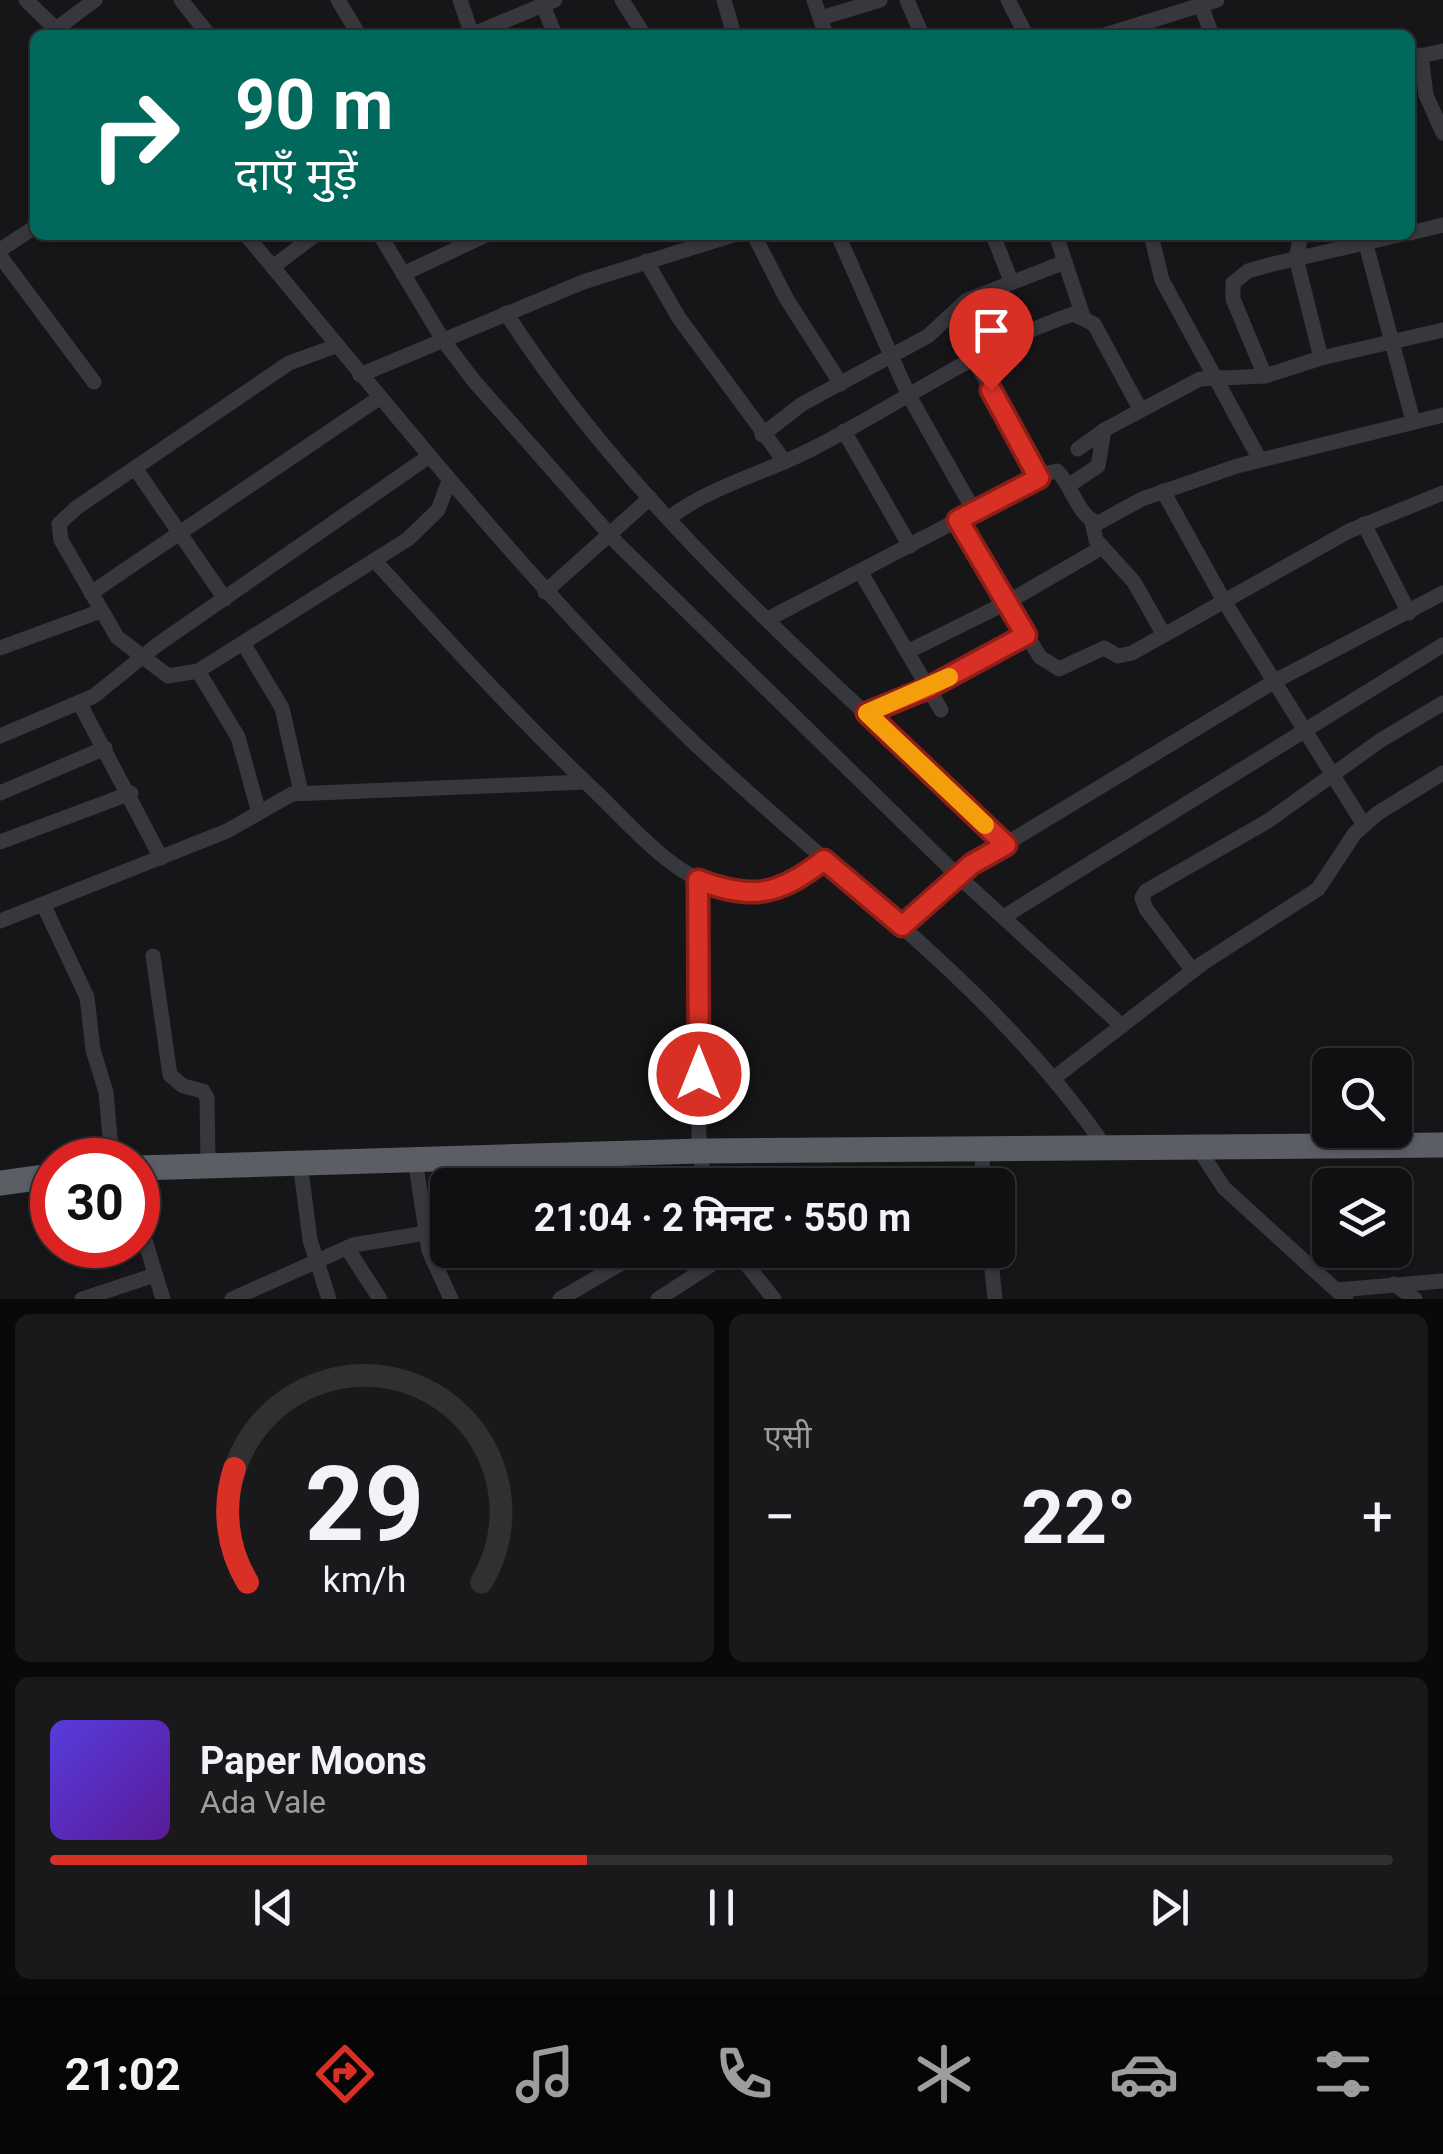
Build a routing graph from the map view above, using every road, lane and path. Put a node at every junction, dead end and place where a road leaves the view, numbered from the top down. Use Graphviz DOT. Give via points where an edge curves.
graph roads {
  1 [pos="26,0"];
  2 [pos="95,0"];
  3 [pos="181,0"];
  4 [pos="338,0"];
  5 [pos="460,0"];
  6 [pos="622,0"];
  7 [pos="724,0"];
  8 [pos="814,0"];
  9 [pos="880,0"];
  10 [pos="907,0"];
  11 [pos="1008,0"];
  12 [pos="546,1"];
  13 [pos="1206,1"];
  14 [pos="821,18"];
  15 [pos="57,30"];
  16 [pos="61,30"];
  17 [pos="205,30"];
  18 [pos="356,30"];
  19 [pos="469,30"];
  20 [pos="482,30"];
  21 [pos="554,30"];
  22 [pos="641,30"];
  23 [pos="733,30"];
  24 [pos="825,30"];
  25 [pos="920,30"];
  26 [pos="1023,30"];
  27 [pos="1120,30"];
  28 [pos="1211,30"];
  29 [pos="1443,50"];
  30 [pos="1415,56"];
  31 [pos="1443,133"];
  32 [pos="1443,225"];
  33 [pos="30,231"];
  34 [pos="1415,231"];
  35 [pos="250,240"];
  36 [pos="308,240"];
  37 [pos="383,240"];
  38 [pos="475,240"];
  39 [pos="704,240"];
  40 [pos="757,240"];
  41 [pos="840,240"];
  42 [pos="994,240"];
  43 [pos="1058,240"];
  44 [pos="1152,240"];
  45 [pos="1300,240"];
  46 [pos="1361,240"];
  47 [pos="1365,240"];
  48 [pos="0,253"];
  49 [pos="1296,258"];
  50 [pos="646,261"];
  51 [pos="1065,262"];
  52 [pos="273,267"];
  53 [pos="403,274"];
  54 [pos="1011,280"];
  55 [pos="506,313"];
  56 [pos="1082,316"];
  57 [pos="1443,330"];
  58 [pos="442,340"];
  59 [pos="1393,340"];
  60 [pos="336,346"];
  61 [pos="892,357"];
  62 [pos="1321,358"];
  63 [pos="975,361"];
  64 [pos="360,375"];
  65 [pos="1215,376"];
  66 [pos="1265,376"];
  67 [pos="94,382"];
  68 [pos="840,384"];
  69 [pos="908,394"];
  70 [pos="379,398"];
  71 [pos="1140,409"];
  72 [pos="1443,416"];
  73 [pos="1414,422"];
  74 [pos="1104,430"];
  75 [pos="844,431"];
  76 [pos="762,435"];
  77 [pos="1078,449"];
  78 [pos="428,457"];
  79 [pos="1260,460"];
  80 [pos="785,462"];
  81 [pos="135,468"];
  82 [pos="1039,478"];
  83 [pos="449,481"];
  84 [pos="1068,486"];
  85 [pos="1163,491"];
  86 [pos="1443,493"];
  87 [pos="650,498"];
  88 [pos="974,512"];
  89 [pos="670,518"];
  90 [pos="958,520"];
  91 [pos="1092,522"];
  92 [pos="1364,524"];
  93 [pos="181,533"];
  94 [pos="608,534"];
  95 [pos="910,546"];
  96 [pos="1101,548"];
  97 [pos="376,561"];
  98 [pos="860,571"];
  99 [pos="545,592"];
  100 [pos="91,593"];
  101 [pos="1443,593"];
  102 [pos="224,599"];
  103 [pos="1224,601"];
  104 [pos="1006,604"];
  105 [pos="101,611"];
  106 [pos="1408,613"];
  107 [pos="768,619"];
  108 [pos="1026,635"];
  109 [pos="1164,635"];
  110 [pos="244,643"];
  111 [pos="1443,645"];
  112 [pos="0,648"];
  113 [pos="907,652"];
  114 [pos="140,658"];
  115 [pos="198,671"];
  116 [pos="1274,681"];
  117 [pos="928,688"];
  118 [pos="80,704"];
  119 [pos="1443,704"];
  120 [pos="941,710"];
  121 [pos="867,713"];
  122 [pos="1305,730"];
  123 [pos="0,736"];
  124 [pos="106,748"];
  125 [pos="1443,773"];
  126 [pos="1332,775"];
  127 [pos="586,782"];
  128 [pos="301,792"];
  129 [pos="0,793"];
  130 [pos="131,794"];
  131 [pos="259,814"];
  132 [pos="1364,825"];
  133 [pos="0,842"];
  134 [pos="1006,845"];
  135 [pos="161,858"];
  136 [pos="824,860"];
  137 [pos="958,876"];
  138 [pos="698,880"];
  139 [pos="44,904"];
  140 [pos="1006,916"];
  141 [pos="0,921"];
  142 [pos="902,926"];
  143 [pos="153,956"];
  144 [pos="1193,971"];
  145 [pos="1122,1026"];
  146 [pos="1054,1078"];
  147 [pos="110,1138"];
  148 [pos="1443,1145"];
  149 [pos="982,1148"];
  150 [pos="1105,1148"];
  151 [pos="1198,1148"];
  152 [pos="699,1151"];
  153 [pos="610,1154"];
  154 [pos="414,1159"];
  155 [pos="208,1162"];
  156 [pos="300,1162"];
  157 [pos="160,1166"];
  158 [pos="618,1168"];
  159 [pos="702,1168"];
  160 [pos="983,1168"];
  161 [pos="30,1179"];
  162 [pos="0,1183"];
  163 [pos="426,1234"];
  164 [pos="347,1248"];
  165 [pos="318,1264"];
  166 [pos="153,1268"];
  167 [pos="613,1268"];
  168 [pos="707,1268"];
  169 [pos="748,1268"];
  170 [pos="992,1268"];
  171 [pos="155,1275"];
  172 [pos="1443,1281"];
  173 [pos="1394,1284"];
  174 [pos="268,1292"];
  175 [pos="1342,1295"];
  176 [pos="768,1297"];
  177 [pos="82,1299"];
  178 [pos="163,1299"];
  179 [pos="232,1299"];
  180 [pos="329,1299"];
  181 [pos="380,1299"];
  182 [pos="451,1299"];
  183 [pos="560,1299"];
  184 [pos="658,1299"];
  185 [pos="995,1299"];
  186 [pos="1415,1299"];
  1 -- 15 [label="street"];
  2 -- 16 [label="street"];
  3 -- 17 [label="street"];
  4 -- 18 [label="street"];
  5 -- 19 [label="street"];
  6 -- 22 [label="street"];
  7 -- 23 [label="street"];
  8 -- 14 [label="street"];
  9 -- 14 [label="street"];
  10 -- 25 [label="street"];
  11 -- 26 [label="street"];
  12 -- 20 [label="street"];
  12 -- 21 [label="street"];
  13 -- 27 [label="street"];
  13 -- 28 [label="street"];
  14 -- 24 [label="street"];
  29 -- 30 [label="street"];
  30 -- 31 [label="street"];
  32 -- 34 [label="street"];
  33 -- 48 [label="street"];
  35 -- 52 [label="street"];
  36 -- 52 [label="street"];
  37 -- 53 [label="street"];
  38 -- 53 [label="street"];
  39 -- 50 [label="street"];
  40 -- 68 [label="street"];
  41 -- 61 [label="street"];
  42 -- 54 [label="street"];
  43 -- 51 [label="street"];
  44 -- 65 [label="street" via="1162,280"];
  45 -- 49 [label="street"];
  46 -- 49 [label="street"];
  47 -- 59 [label="street"];
  48 -- 67 [label="street"];
  49 -- 62 [label="street"];
  49 -- 66 [label="street" via="1248,271 1233,284 1232,298"];
  50 -- 55 [label="street"];
  50 -- 76 [label="street"];
  51 -- 54 [label="street"];
  51 -- 56 [label="street"];
  52 -- 60 [label="street"];
  53 -- 58 [label="street"];
  54 -- 61 [label="street" via="967,300 935,331"];
  55 -- 58 [label="street"];
  55 -- 87 [label="street" via="570,404"];
  56 -- 63 [label="street" via="1064,317"];
  56 -- 71 [label="street" via="1094,324"];
  57 -- 59 [label="street"];
  58 -- 64 [label="street"];
  58 -- 94 [label="street"];
  59 -- 62 [label="street"];
  59 -- 73 [label="street"];
  60 -- 64 [label="street"];
  60 -- 81 [label="street" via="298,358"];
  61 -- 68 [label="street"];
  61 -- 69 [label="street"];
  62 -- 66 [label="street"];
  63 -- 69 [label="street"];
  63 -- 82 [label="street"];
  64 -- 70 [label="street"];
  65 -- 66 [label="street"];
  65 -- 71 [label="street"];
  65 -- 79 [label="street"];
  68 -- 76 [label="street"];
  69 -- 75 [label="street"];
  69 -- 88 [label="street"];
  70 -- 78 [label="street"];
  70 -- 93 [label="street"];
  71 -- 74 [label="street"];
  72 -- 73 [label="street"];
  73 -- 79 [label="street"];
  74 -- 77 [label="street"];
  74 -- 84 [label="street" via="1098,466"];
  75 -- 80 [label="street"];
  75 -- 95 [label="street"];
  76 -- 80 [label="street"];
  78 -- 83 [label="street"];
  78 -- 102 [label="street"];
  79 -- 85 [label="street"];
  80 -- 89 [label="street"];
  81 -- 93 [label="street"];
  81 -- 100 [label="street" via="59,524"];
  82 -- 84 [label="street" via="1057,472"];
  82 -- 88 [label="street"];
  83 -- 97 [label="street" via="430,519"];
  83 -- 99 [label="street"];
  84 -- 91 [label="street"];
  85 -- 91 [label="street" via="1107,521"];
  85 -- 103 [label="street"];
  86 -- 92 [label="street"];
  87 -- 89 [label="street"];
  87 -- 94 [label="street"];
  88 -- 90 [label="street"];
  89 -- 107 [label="street"];
  90 -- 95 [label="street"];
  90 -- 104 [label="street"];
  91 -- 96 [label="street"];
  92 -- 103 [label="street"];
  92 -- 106 [label="street"];
  93 -- 100 [label="street"];
  93 -- 102 [label="street"];
  94 -- 99 [label="street"];
  94 -- 137 [label="street"];
  95 -- 98 [label="street"];
  96 -- 104 [label="street"];
  96 -- 109 [label="street" via="1134,582"];
  97 -- 110 [label="street"];
  97 -- 127 [label="street" via="485,683"];
  98 -- 107 [label="street"];
  98 -- 113 [label="street"];
  99 -- 136 [label="street" via="710,758"];
  100 -- 105 [label="street"];
  101 -- 106 [label="street"];
  102 -- 114 [label="street"];
  103 -- 109 [label="street"];
  103 -- 116 [label="street"];
  104 -- 108 [label="street"];
  104 -- 113 [label="street"];
  105 -- 112 [label="street"];
  105 -- 114 [label="street"];
  106 -- 116 [label="street"];
  107 -- 121 [label="street"];
  108 -- 109 [label="street" via="1059,670 1104,648 1124,657"];
  108 -- 117 [label="street"];
  110 -- 115 [label="street"];
  110 -- 128 [label="street" via="282,708"];
  111 -- 122 [label="street"];
  113 -- 117 [label="street"];
  114 -- 115 [label="street" via="168,676"];
  114 -- 118 [label="street"];
  115 -- 131 [label="street" via="238,737"];
  116 -- 122 [label="street"];
  116 -- 134 [label="street"];
  117 -- 120 [label="street"];
  117 -- 121 [label="street"];
  118 -- 123 [label="street"];
  118 -- 124 [label="street"];
  119 -- 126 [label="street"];
  121 -- 134 [label="street"];
  122 -- 126 [label="street"];
  122 -- 140 [label="street"];
  124 -- 129 [label="street"];
  124 -- 130 [label="street"];
  125 -- 132 [label="street"];
  126 -- 132 [label="street"];
  126 -- 144 [label="street" via="1268,821 1146,890 1146,909"];
  127 -- 128 [label="street"];
  127 -- 138 [label="street" via="658,852"];
  128 -- 131 [label="street"];
  130 -- 133 [label="street"];
  130 -- 135 [label="street"];
  131 -- 135 [label="street"];
  132 -- 144 [label="street" via="1318,889"];
  134 -- 137 [label="street"];
  135 -- 139 [label="street"];
  136 -- 138 [label="street" via="768,892 737,892"];
  136 -- 142 [label="street"];
  137 -- 140 [label="street"];
  137 -- 142 [label="street"];
  138 -- 152 [label="street"];
  139 -- 141 [label="street"];
  139 -- 147 [label="street" via="87,997"];
  140 -- 145 [label="street"];
  142 -- 146 [label="street"];
  143 -- 155 [label="street" via="170,1075 207,1098"];
  144 -- 145 [label="street"];
  145 -- 146 [label="street"];
  146 -- 150 [label="street"];
  148 -- 151 [label="highway"];
  149 -- 150 [label="highway"];
  149 -- 152 [label="highway"];
  149 -- 160 [label="street"];
  150 -- 151 [label="highway"];
  151 -- 175 [label="street" via="1224,1188"];
  152 -- 153 [label="highway"];
  152 -- 159 [label="street"];
  153 -- 154 [label="highway"];
  153 -- 158 [label="street"];
  154 -- 156 [label="highway"];
  154 -- 163 [label="street"];
  155 -- 156 [label="highway"];
  155 -- 157 [label="highway"];
  156 -- 165 [label="street"];
  161 -- 162 [label="highway"];
  163 -- 164 [label="street"];
  163 -- 182 [label="street"];
  164 -- 165 [label="street"];
  164 -- 181 [label="street"];
  165 -- 174 [label="street"];
  165 -- 180 [label="street"];
  166 -- 171 [label="street"];
  167 -- 183 [label="street"];
  168 -- 184 [label="street"];
  169 -- 176 [label="street"];
  170 -- 185 [label="street"];
  171 -- 177 [label="street"];
  171 -- 178 [label="street"];
  172 -- 173 [label="street"];
  173 -- 175 [label="street"];
  173 -- 186 [label="street"];
  174 -- 179 [label="street"];
}
